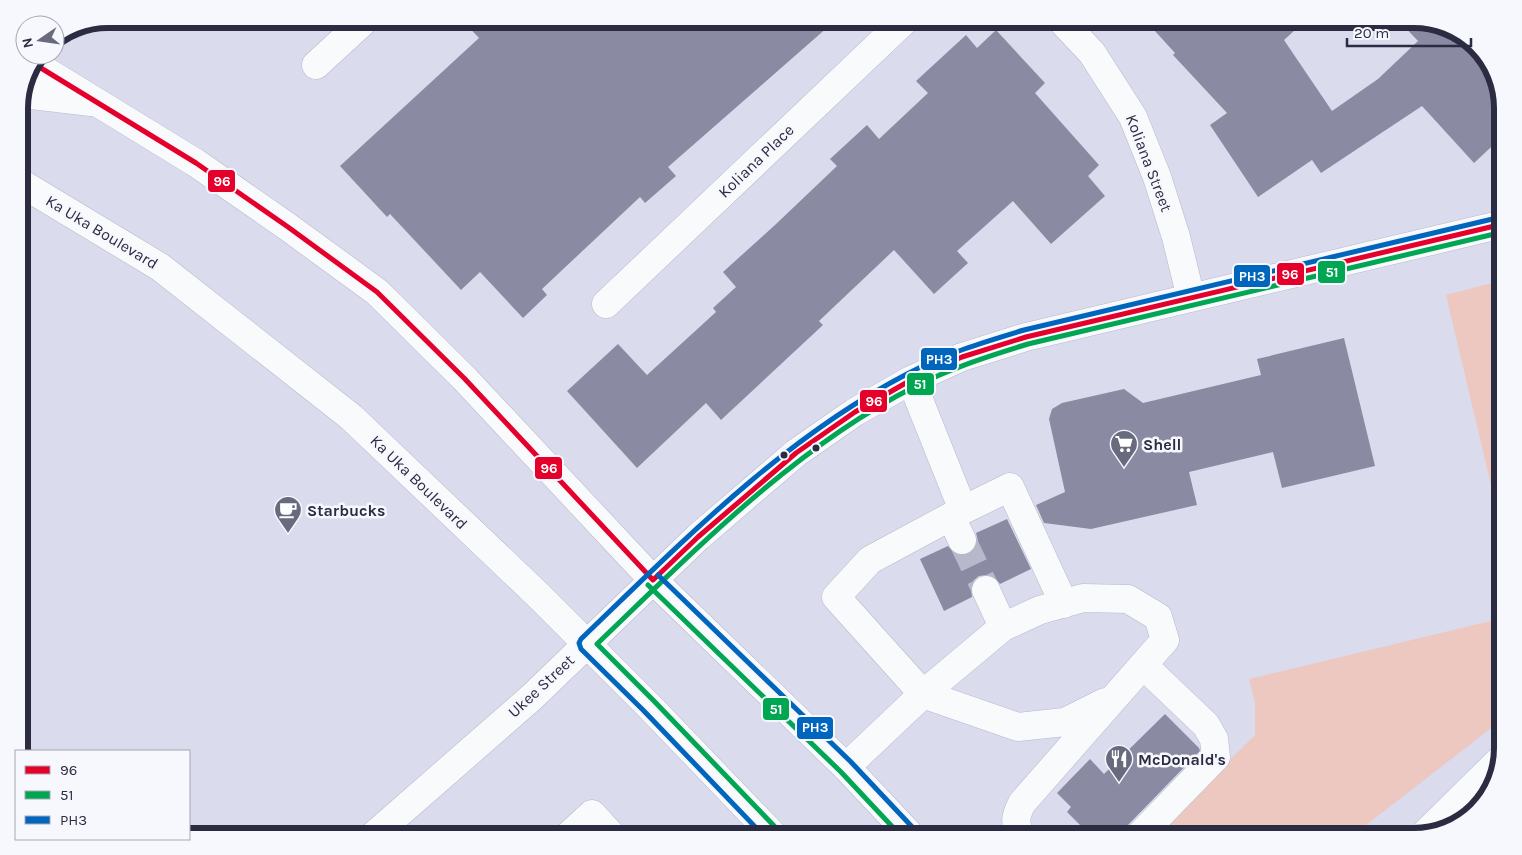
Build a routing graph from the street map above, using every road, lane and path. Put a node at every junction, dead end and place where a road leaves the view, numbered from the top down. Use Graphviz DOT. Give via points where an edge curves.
graph roads {
  1 [pos="356,28"];
  2 [pos="897,28"];
  3 [pos="1068,28"];
  4 [pos="316,65"];
  5 [pos="39,67"];
  6 [pos="29,95"];
  7 [pos="100,103"];
  8 [pos="28,187"];
  9 [pos="1494,226"];
  10 [pos="1191,298"];
  11 [pos="606,304"];
  12 [pos="910,380"];
  13 [pos="958,522"];
  14 [pos="653,580"];
  15 [pos="986,590"];
  16 [pos="1064,604"];
  17 [pos="1003,628"];
  18 [pos="586,644"];
  19 [pos="1143,665"];
  20 [pos="923,694"];
  21 [pos="1119,694"];
  22 [pos="846,767"];
  23 [pos="1492,768"];
  24 [pos="1434,825"];
  25 [pos="382,828"];
  26 [pos="577,828"];
  27 [pos="605,828"];
  28 [pos="766,828"];
  29 [pos="903,828"];
  30 [pos="1017,828"];
  31 [pos="1147,828"];
  1 -- 4 [label="main road"];
  2 -- 11 [label="main road, Koliana Place"];
  3 -- 10 [label="main road, Koliana Street" via="1092,53 1133,117 1157,177"];
  5 -- 7 [label="main road"];
  6 -- 7 [label="main road"];
  7 -- 14 [label="main road" via="196,163 378,292 464,378"];
  8 -- 18 [label="main road, Ka Uka Boulevard" via="160,267 351,417"];
  9 -- 10 [label="main road, Ukee Street"];
  10 -- 12 [label="main road, Ukee Street" via="1026,337 962,357"];
  12 -- 13 [label="main road"];
  12 -- 14 [label="main road, Ukee Street" via="855,412 796,453"];
  13 -- 16 [label="main road" via="1010,487"];
  13 -- 20 [label="main road" via="870,560 836,597"];
  14 -- 18 [label="main road, Ukee Street"];
  14 -- 22 [label="main road"];
  15 -- 17 [label="main road"];
  16 -- 17 [label="main road" via="1040,610"];
  16 -- 19 [label="main road" via="1083,598 1128,599 1158,617 1165,640"];
  17 -- 20 [label="main road"];
  18 -- 25 [label="main road, Ukee Street" via="532,697"];
  18 -- 28 [label="main road, Ka Uka Boulevard"];
  19 -- 21 [label="main road"];
  19 -- 31 [label="main road" via="1206,725 1214,739 1216,757"];
  20 -- 21 [label="main road" via="1018,727 1065,722"];
  20 -- 22 [label="main road"];
  21 -- 30 [label="main road" via="1022,804 1016,817"];
  22 -- 29 [label="main road"];
  23 -- 24 [label="main road"];
  26 -- 27 [label="main road" via="592,814"];
}
